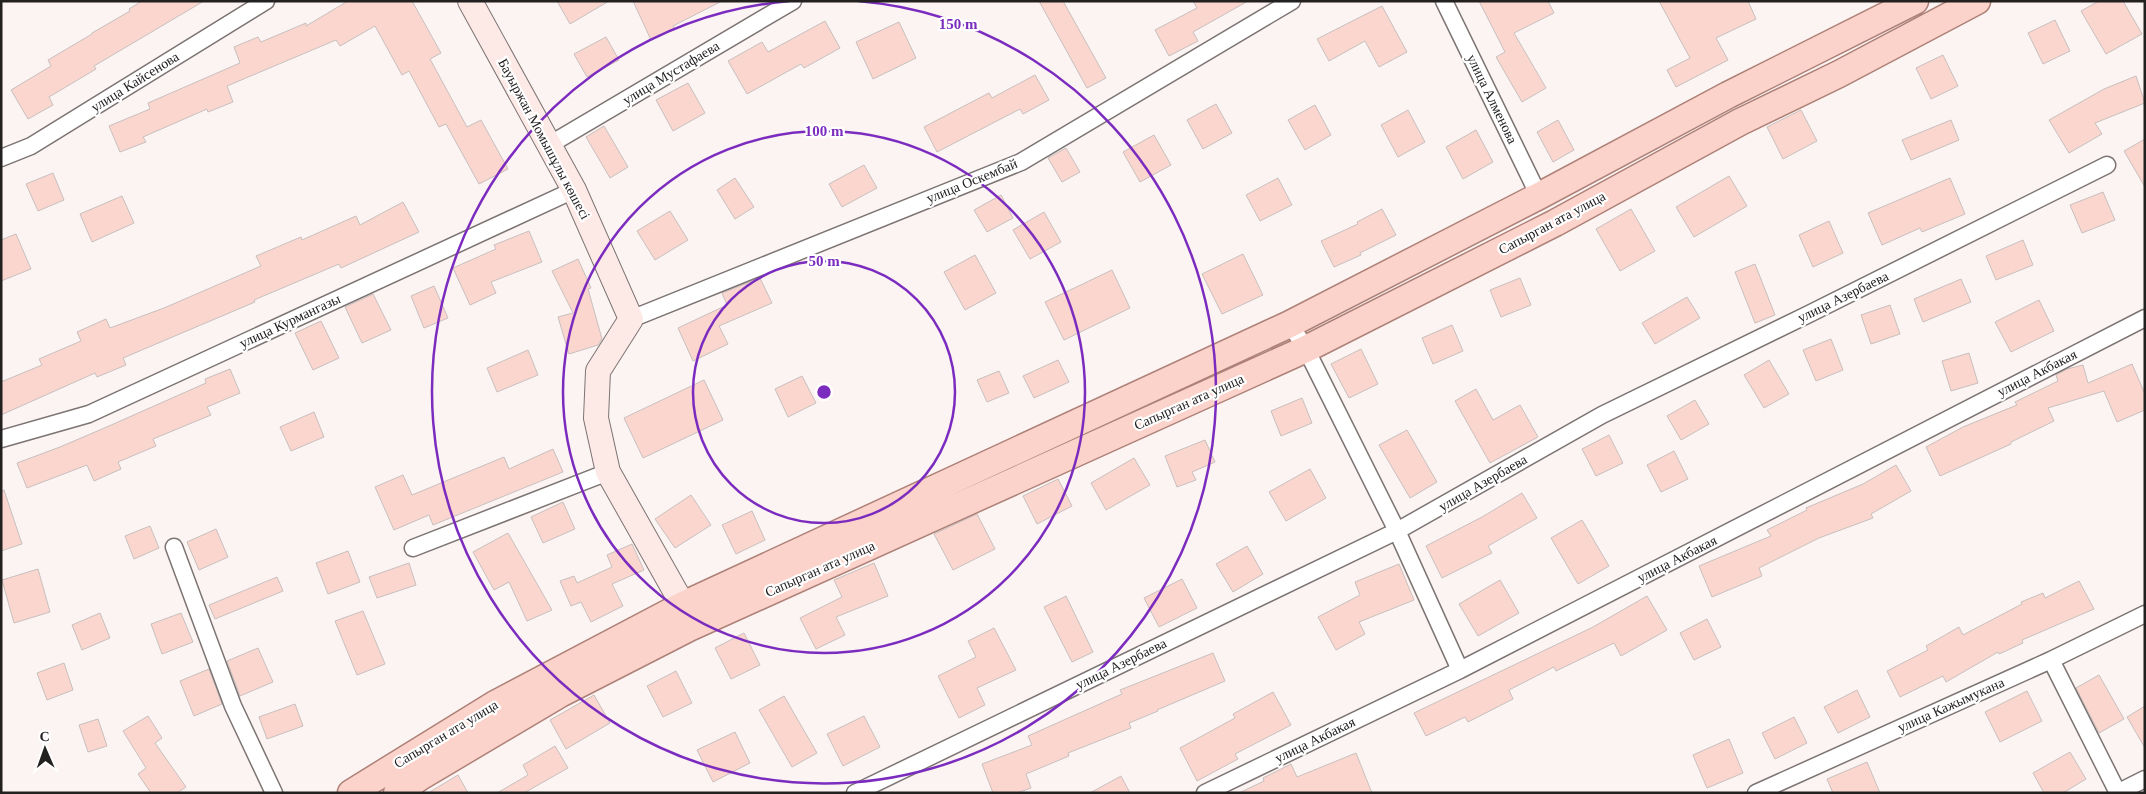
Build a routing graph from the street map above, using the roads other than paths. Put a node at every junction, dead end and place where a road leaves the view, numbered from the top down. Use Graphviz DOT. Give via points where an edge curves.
graph roads {
  1 [pos="266,1"];
  2 [pos="470,1"];
  3 [pos="793,1"];
  4 [pos="1292,1"];
  5 [pos="1444,1"];
  6 [pos="1915,1"];
  7 [pos="1977,1"];
  8 [pos="549,145"];
  9 [pos="1,158"];
  10 [pos="2107,165"];
  11 [pos="574,190"];
  12 [pos="1539,196"];
  13 [pos="2145,318"];
  14 [pos="632,319"];
  15 [pos="1290,324"];
  16 [pos="1306,349"];
  17 [pos="1,439"];
  18 [pos="608,472"];
  19 [pos="1397,532"];
  20 [pos="174,547"];
  21 [pos="413,548"];
  22 [pos="683,605"];
  23 [pos="2145,614"];
  24 [pos="2051,660"];
  25 [pos="1460,670"];
  26 [pos="2145,778"];
  27 [pos="274,793"];
  28 [pos="351,793"];
  29 [pos="397,793"];
  30 [pos="855,793"];
  31 [pos="1206,793"];
  32 [pos="1756,793"];
  33 [pos="2118,793"];
  1 -- 9 [label="street, улица Кайсенова" via="31,146"];
  2 -- 8 [label="street, Бауыржан Момышұлы көшесі"];
  3 -- 8 [label="street, улица Мустафаева"];
  4 -- 14 [label="street, улица Оскембай" via="1021,162"];
  5 -- 12 [label="street, улица Алменова"];
  6 -- 12 [label="main road, Сапырган ата улица" via="1728,95"];
  7 -- 16 [label="main road, Сапырган ата улица" via="1740,122 1555,223"];
  8 -- 11 [label="street, Бауыржан Момышұлы көшесі"];
  10 -- 19 [label="street, улица Азербаева" via="1602,415"];
  11 -- 14 [label="street, Бауыржан Момышұлы көшесі"];
  11 -- 17 [label="street, улица Курмангазы" via="89,414"];
  12 -- 15 [label="main road, Сапырган ата улица"];
  13 -- 25 [label="street, улица Акбакая"];
  14 -- 18 [label="street" via="598,371 596,418"];
  15 -- 16 [label="street"];
  15 -- 22 [label="main road, Сапырган ата улица"];
  16 -- 19 [label="street"];
  16 -- 29 [label="main road, Сапырган ата улица" via="689,628 560,694"];
  18 -- 21 [label="street"];
  18 -- 22 [label="street"];
  19 -- 25 [label="street"];
  19 -- 30 [label="street, улица Азербаева"];
  20 -- 27 [label="street" via="233,706"];
  22 -- 28 [label="main road, Сапырган ата улица" via="496,704"];
  23 -- 24 [label="street, улица Кажымукана"];
  24 -- 32 [label="street, улица Кажымукана"];
  24 -- 33 [label="street"];
  25 -- 31 [label="street, улица Акбакая"];
  26 -- 33 [label="street"];
}
